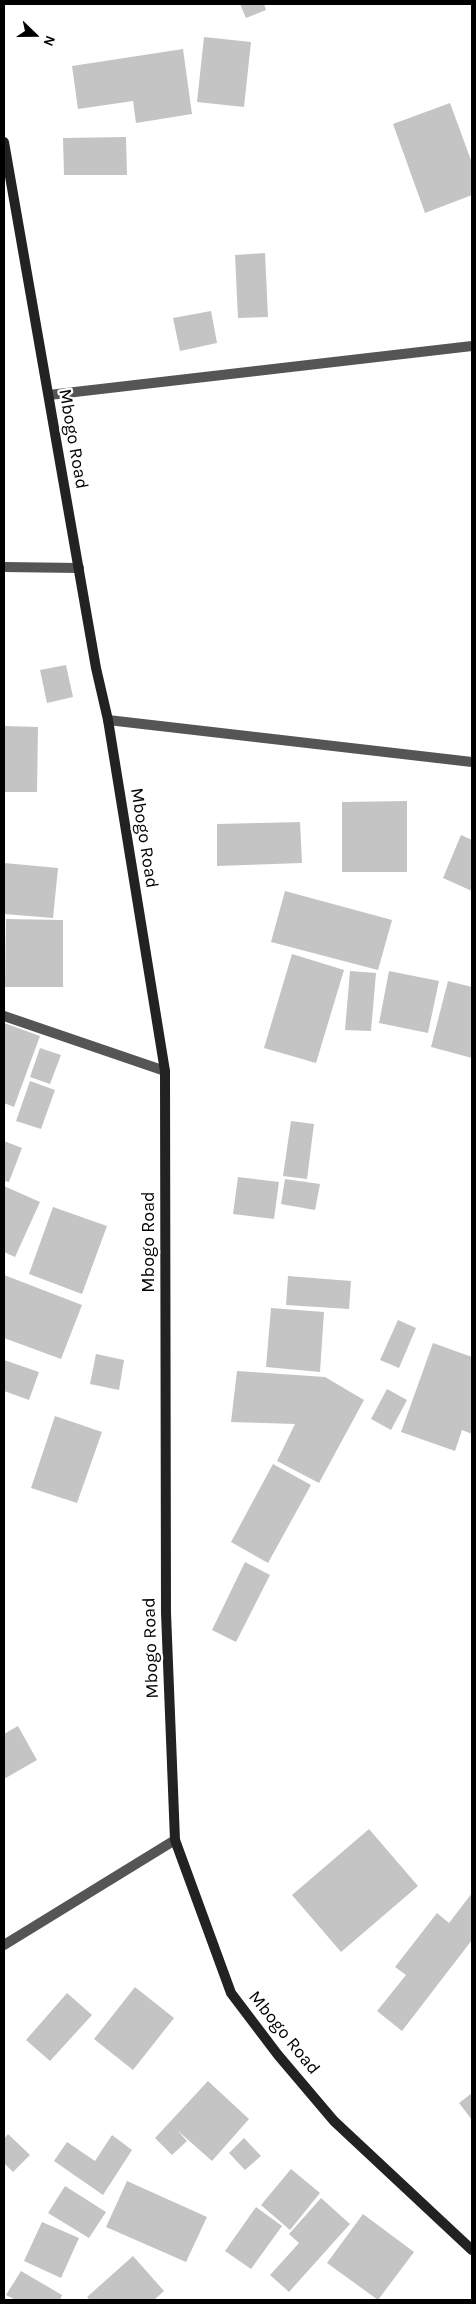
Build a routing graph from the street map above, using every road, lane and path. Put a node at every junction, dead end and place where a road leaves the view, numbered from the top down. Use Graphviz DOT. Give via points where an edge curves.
graph roads {
  1 [pos="4,142"];
  2 [pos="472,346"];
  3 [pos="50,395"];
  4 [pos="4,567"];
  5 [pos="79,568"];
  6 [pos="108,720"];
  7 [pos="472,762"];
  8 [pos="4,1016"];
  9 [pos="165,1071"];
  10 [pos="175,1840"];
  11 [pos="4,1945"];
  12 [pos="472,2248"];
  1 -- 3 [label="main road, Mbogo Road"];
  2 -- 3 [label="street"];
  3 -- 5 [label="main road, Mbogo Road"];
  4 -- 5 [label="street"];
  5 -- 6 [label="main road, Mbogo Road"];
  6 -- 7 [label="street"];
  6 -- 9 [label="main road, Mbogo Road"];
  8 -- 9 [label="street"];
  9 -- 10 [label="main road, Mbogo Road" via="166,1613"];
  10 -- 11 [label="street"];
  10 -- 12 [label="main road, Mbogo Road" via="231,1993 334,2121"];
}
